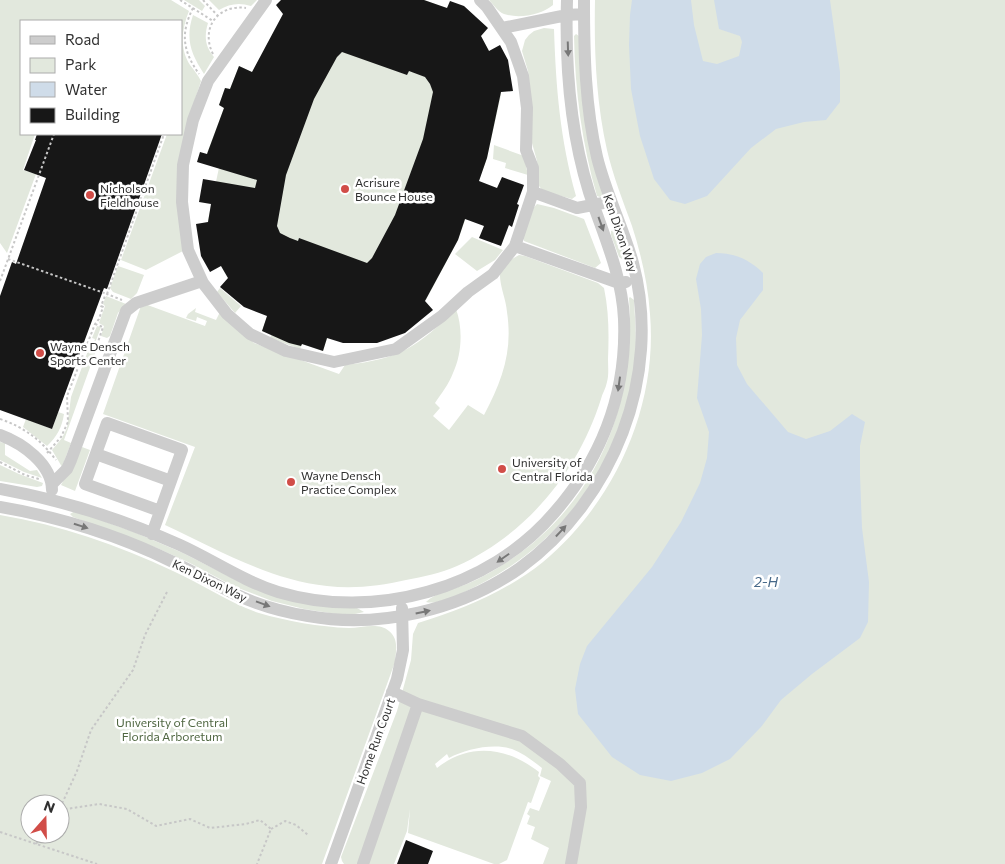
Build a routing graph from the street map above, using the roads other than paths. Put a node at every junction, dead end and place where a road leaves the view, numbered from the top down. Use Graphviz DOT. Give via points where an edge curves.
graph roads {
  1 [pos="266,0"];
  2 [pos="480,0"];
  3 [pos="567,0"];
  4 [pos="584,0"];
  5 [pos="567,14"];
  6 [pos="584,14"];
  7 [pos="502,28"];
  8 [pos="533,192"];
  9 [pos="611,201"];
  10 [pos="594,205"];
  11 [pos="514,246"];
  12 [pos="636,280"];
  13 [pos="203,283"];
  14 [pos="619,283"];
  15 [pos="0,435"];
  16 [pos="96,454"];
  17 [pos="171,481"];
  18 [pos="47,482"];
  19 [pos="0,489"];
  20 [pos="52,500"];
  21 [pos="0,507"];
  22 [pos="160,511"];
  23 [pos="48,517"];
  24 [pos="152,534"];
  25 [pos="400,598"];
  26 [pos="403,616"];
  27 [pos="392,692"];
  28 [pos="418,704"];
  29 [pos="330,864"];
  30 [pos="363,864"];
  31 [pos="571,864"];
  1 -- 13 [label="street" via="208,82 193,120 183,165 182,202 188,250"];
  2 -- 7 [label="street"];
  3 -- 5 [label="street, Ken Dixon Way"];
  4 -- 6 [label="street, Ken Dixon Way"];
  5 -- 6 [label="street"];
  5 -- 7 [label="street"];
  5 -- 10 [label="street, Ken Dixon Way, one-way" via="572,116"];
  6 -- 9 [label="street, Ken Dixon Way" via="590,119 597,157"];
  7 -- 8 [label="street" via="511,42 523,76 527,108 526,150 533,168"];
  8 -- 10 [label="street" via="577,208"];
  8 -- 11 [label="street"];
  9 -- 10 [label="street"];
  9 -- 12 [label="street, Ken Dixon Way"];
  10 -- 14 [label="street, Ken Dixon Way, one-way"];
  11 -- 13 [label="street" via="492,274 396,349 334,362 286,351 250,334 227,314"];
  11 -- 14 [label="street"];
  12 -- 14 [label="street"];
  26 -- 12 [label="street, Ken Dixon Way, one-way" via="462,598 512,573 556,537 592,494 609,466 631,411 641,351"];
  13 -- 18 [label="street" via="136,303 126,311 67,469"];
  14 -- 25 [label="street, Ken Dixon Way, one-way" via="624,318 618,391 607,429 572,492 550,519 493,565 441,588"];
  15 -- 18 [label="street" via="11,439 40,461"];
  16 -- 17 [label="street"];
  16 -- 17 [label="street" via="107,423 182,450"];
  16 -- 22 [label="street" via="85,484"];
  17 -- 22 [label="street"];
  18 -- 20 [label="street"];
  19 -- 20 [label="street, Ken Dixon Way"];
  20 -- 23 [label="street"];
  20 -- 24 [label="street, Ken Dixon Way" via="114,518"];
  21 -- 23 [label="street, Ken Dixon Way"];
  22 -- 24 [label="street"];
  23 -- 26 [label="street, Ken Dixon Way, one-way" via="139,547 238,595 275,609 310,617 339,619"];
  24 -- 25 [label="street, Ken Dixon Way" via="251,582 279,592 337,602"];
  25 -- 26 [label="street, Home Run Court"];
  26 -- 27 [label="street, Home Run Court" via="404,650"];
  27 -- 28 [label="street"];
  27 -- 29 [label="street, Home Run Court"];
  28 -- 30 [label="street"];
  28 -- 31 [label="street" via="522,736 580,783 581,807"];
}
